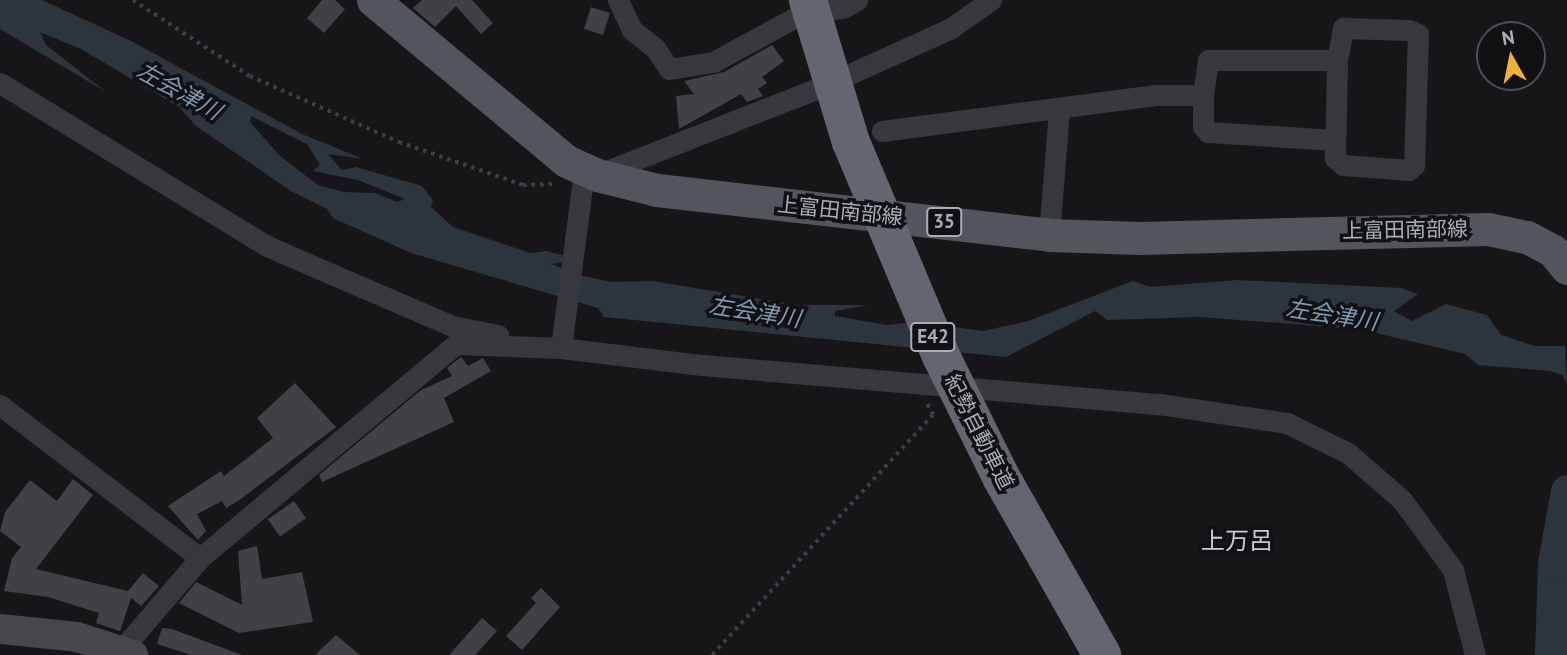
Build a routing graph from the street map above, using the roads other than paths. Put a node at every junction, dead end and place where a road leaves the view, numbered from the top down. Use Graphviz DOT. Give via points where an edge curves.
graph roads {
  1 [pos="618,0"];
  2 [pos="808,0"];
  3 [pos="857,0"];
  4 [pos="991,0"];
  5 [pos="379,2"];
  6 [pos="1337,60"];
  7 [pos="0,83"];
  8 [pos="1203,95"];
  9 [pos="1059,110"];
  10 [pos="883,131"];
  11 [pos="1335,140"];
  12 [pos="586,180"];
  13 [pos="1049,235"];
  14 [pos="1567,268"];
  15 [pos="563,340"];
  16 [pos="0,405"];
  17 [pos="200,558"];
  18 [pos="0,629"];
  19 [pos="128,652"];
  20 [pos="1102,655"];
  21 [pos="1475,655"];
  1 -- 3 [label="street" via="632,30 655,48 669,69 713,62 796,17 845,7"];
  2 -- 20 [label="highway, 紀勢自動車道 / E42, bridge" via="851,142 941,356 1001,477"];
  4 -- 12 [label="street" via="951,28 819,88"];
  5 -- 12 [label="main road, 上富田南部線 / 35"];
  6 -- 8 [label="street" via="1209,60"];
  6 -- 11 [label="street"];
  6 -- 11 [label="street" via="1343,29 1418,34 1414,165 1409,170 1343,165 1335,158"];
  7 -- 15 [label="street" via="267,246 452,326"];
  8 -- 9 [label="street" via="1153,95"];
  8 -- 11 [label="street" via="1203,127 1208,132"];
  9 -- 10 [label="street"];
  9 -- 13 [label="street"];
  12 -- 13 [label="main road, 上富田南部線 / 35"];
  12 -- 15 [label="street"];
  13 -- 14 [label="main road, 上富田南部線 / 35" via="1140,238 1488,229 1527,237 1553,251"];
  15 -- 17 [label="street" via="456,344"];
  15 -- 21 [label="street" via="702,366 1158,404 1287,423 1348,453 1402,500 1453,570"];
  16 -- 17 [label="street"];
  17 -- 19 [label="street"];
  18 -- 19 [label="main road" via="77,636"];
}
